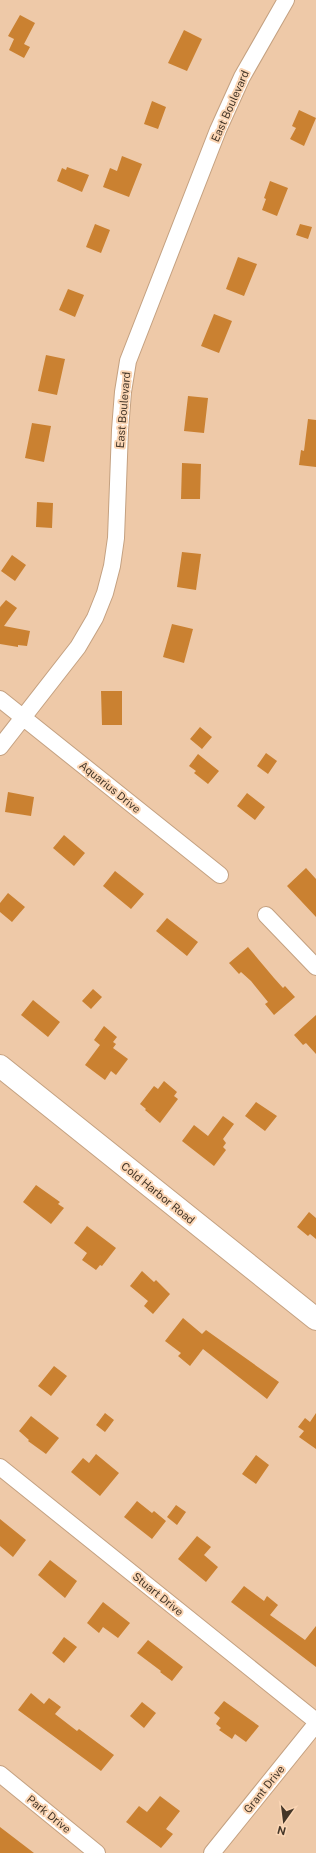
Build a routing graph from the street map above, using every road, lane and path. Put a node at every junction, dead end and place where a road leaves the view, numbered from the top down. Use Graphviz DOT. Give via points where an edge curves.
graph roads {
  1 [pos="286,0"];
  2 [pos="0,699"];
  3 [pos="23,717"];
  4 [pos="0,747"];
  5 [pos="220,874"];
  6 [pos="266,915"];
  7 [pos="316,968"];
  8 [pos="0,1066"];
  9 [pos="316,1319"];
  10 [pos="0,1467"];
  11 [pos="316,1721"];
  12 [pos="316,1724"];
  13 [pos="0,1774"];
  14 [pos="97,1853"];
  15 [pos="212,1853"];
  1 -- 3 [label="street, East Boulevard" via="242,77 218,130 128,361 120,430 116,538 105,592 95,618 78,647"];
  2 -- 3 [label="street, Aquarius Drive"];
  3 -- 4 [label="street, East Boulevard"];
  3 -- 5 [label="street, Aquarius Drive"];
  6 -- 7 [label="street"];
  8 -- 9 [label="main road, Cold Harbor Road"];
  10 -- 11 [label="street, Stuart Drive"];
  12 -- 15 [label="street, Grant Drive"];
  13 -- 14 [label="street, Park Drive"];
}
